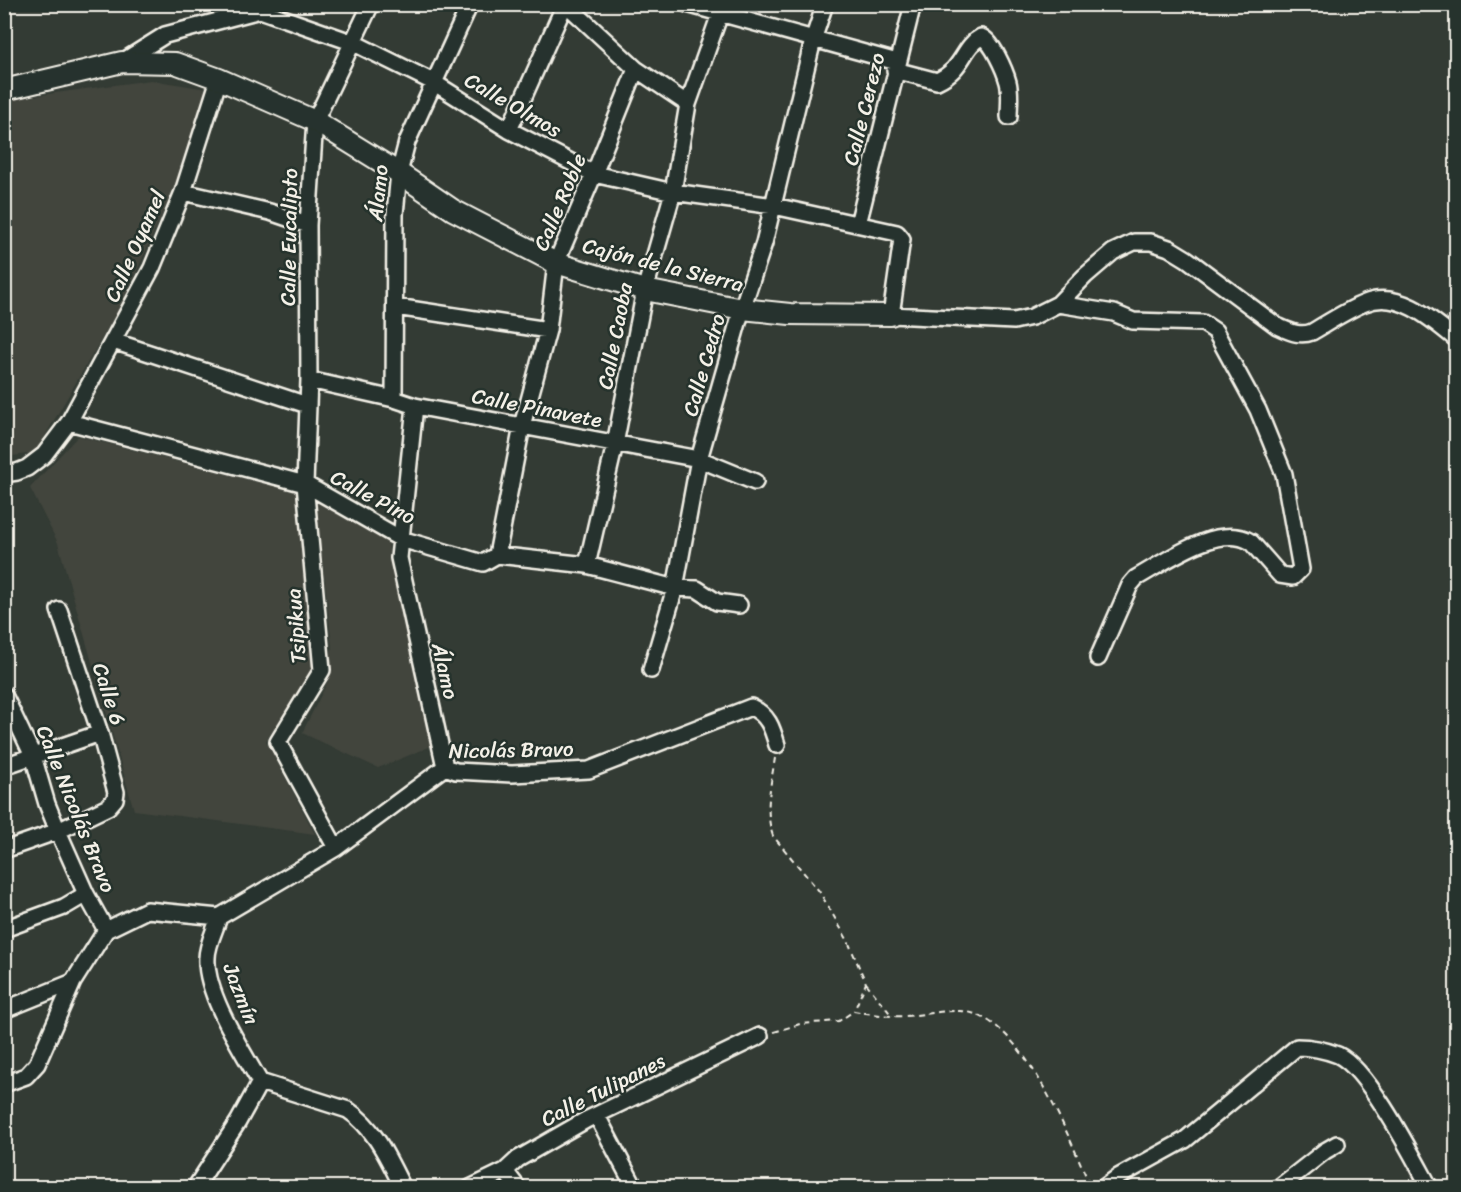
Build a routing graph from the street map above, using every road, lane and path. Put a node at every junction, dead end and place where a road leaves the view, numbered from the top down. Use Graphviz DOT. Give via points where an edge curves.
graph roads {
  1 [pos="371,4"];
  2 [pos="470,4"];
  3 [pos="566,4"];
  4 [pos="687,4"];
  5 [pos="825,4"];
  6 [pos="913,4"];
  7 [pos="259,6"];
  8 [pos="720,14"];
  9 [pos="813,39"];
  10 [pos="354,43"];
  11 [pos="122,62"];
  12 [pos="896,66"];
  13 [pos="636,69"];
  14 [pos="219,79"];
  15 [pos="433,82"];
  16 [pos="4,90"];
  17 [pos="688,104"];
  18 [pos="1009,117"];
  19 [pos="315,121"];
  20 [pos="509,130"];
  21 [pos="399,172"];
  22 [pos="594,174"];
  23 [pos="183,192"];
  24 [pos="673,192"];
  25 [pos="774,206"];
  26 [pos="858,224"];
  27 [pos="308,225"];
  28 [pos="556,262"];
  29 [pos="645,290"];
  30 [pos="1058,304"];
  31 [pos="396,307"];
  32 [pos="742,309"];
  33 [pos="891,315"];
  34 [pos="548,330"];
  35 [pos="1456,339"];
  36 [pos="113,341"];
  37 [pos="309,380"];
  38 [pos="394,399"];
  39 [pos="307,405"];
  40 [pos="415,406"];
  41 [pos="69,422"];
  42 [pos="522,426"];
  43 [pos="615,444"];
  44 [pos="699,459"];
  45 [pos="4,474"];
  46 [pos="755,482"];
  47 [pos="305,484"];
  48 [pos="401,539"];
  49 [pos="497,555"];
  50 [pos="586,565"];
  51 [pos="675,588"];
  52 [pos="739,604"];
  53 [pos="59,610"];
  54 [pos="1098,658"];
  55 [pos="651,670"];
  56 [pos="4,695"];
  57 [pos="100,733"];
  58 [pos="777,745"];
  59 [pos="33,756"];
  60 [pos="4,766"];
  61 [pos="445,767"];
  62 [pos="58,831"];
  63 [pos="336,848"];
  64 [pos="4,850"];
  65 [pos="86,894"];
  66 [pos="219,917"];
  67 [pos="4,928"];
  68 [pos="105,930"];
  69 [pos="73,982"];
  70 [pos="866,984"];
  71 [pos="4,1010"];
  72 [pos="854,1011"];
  73 [pos="892,1016"];
  74 [pos="760,1036"];
  75 [pos="260,1082"];
  76 [pos="4,1084"];
  77 [pos="597,1116"];
  78 [pos="1337,1144"];
  79 [pos="505,1171"];
  80 [pos="195,1188"];
  81 [pos="403,1188"];
  82 [pos="470,1188"];
  83 [pos="518,1188"];
  84 [pos="635,1188"];
  85 [pos="1090,1188"];
  86 [pos="1103,1188"];
  87 [pos="1278,1188"];
  88 [pos="1430,1188"];
  1 -- 10 [label="street, Calle Eucalipto"];
  2 -- 15 [label="street, Álamo"];
  3 -- 13 [label="street"];
  3 -- 20 [label="street"];
  4 -- 8 [label="street"];
  5 -- 9 [label="street, Calle Cedro"];
  6 -- 12 [label="street, Calle Cerezo"];
  7 -- 10 [label="street, Calle Olmos"];
  7 -- 11 [label="street, Calle Olmos" via="165,35"];
  8 -- 9 [label="street"];
  8 -- 17 [label="street, Calle Caoba"];
  9 -- 12 [label="street"];
  9 -- 25 [label="street, Calle Cedro"];
  10 -- 15 [label="street, Calle Olmos"];
  10 -- 19 [label="street, Calle Eucalipto"];
  11 -- 14 [label="street, Cajón de la Sierra" via="175,63"];
  11 -- 16 [label="street, Cajón de la Sierra"];
  12 -- 18 [label="street" via="937,81 962,62 974,41 986,38 1008,82"];
  12 -- 26 [label="street, Calle Cerezo"];
  13 -- 17 [label="street"];
  13 -- 22 [label="street, Calle Roble"];
  14 -- 19 [label="street, Cajón de la Sierra"];
  14 -- 23 [label="street, Calle Oyamel"];
  15 -- 20 [label="street, Calle Olmos"];
  15 -- 21 [label="street, Álamo" via="407,142"];
  17 -- 24 [label="street, Calle Caoba"];
  19 -- 21 [label="street, Cajón de la Sierra"];
  19 -- 27 [label="street, Calle Eucalipto"];
  20 -- 22 [label="street, Calle Olmos"];
  21 -- 28 [label="street, Cajón de la Sierra" via="453,210"];
  21 -- 31 [label="street, Álamo" via="395,214"];
  22 -- 24 [label="street, Calle Olmos"];
  22 -- 28 [label="street, Calle Roble"];
  23 -- 27 [label="street"];
  23 -- 36 [label="street, Calle Oyamel" via="153,268"];
  24 -- 25 [label="street, Calle Olmos"];
  24 -- 29 [label="street, Calle Caoba"];
  25 -- 26 [label="street, Calle Olmos"];
  25 -- 32 [label="street, Calle Cedro"];
  26 -- 33 [label="street, Calle Olmos" via="902,239"];
  27 -- 37 [label="street, Calle Eucalipto"];
  28 -- 29 [label="street, Cajón de la Sierra"];
  28 -- 34 [label="street, Calle Roble"];
  29 -- 32 [label="street, Cajón de la Sierra"];
  29 -- 43 [label="street, Calle Caoba"];
  30 -- 33 [label="street" via="1014,321"];
  30 -- 35 [label="street" via="1113,252 1134,242 1151,242 1169,248 1277,326 1294,333 1312,332 1367,302 1380,300 1406,304"];
  30 -- 54 [label="street" via="1114,313 1133,321 1203,323 1215,331 1258,410 1284,474 1301,569 1293,577 1280,575 1251,542 1239,537 1208,539 1136,578"];
  31 -- 34 [label="street"];
  31 -- 38 [label="street, Álamo"];
  32 -- 33 [label="street, Cajón de la Sierra" via="790,314"];
  32 -- 44 [label="street, Calle Cedro"];
  34 -- 42 [label="street, Calle Roble"];
  36 -- 39 [label="street"];
  36 -- 41 [label="street, Calle Oyamel"];
  37 -- 38 [label="street, Calle Pinavete"];
  37 -- 39 [label="street, Calle Eucalipto"];
  38 -- 40 [label="street, Calle Pinavete"];
  39 -- 47 [label="street, Calle Eucalipto"];
  40 -- 42 [label="street, Calle Pinavete"];
  40 -- 48 [label="street, Álamo"];
  41 -- 45 [label="street" via="44,455 27,468"];
  41 -- 47 [label="street, Calle Pino"];
  42 -- 43 [label="street, Calle Pinavete"];
  42 -- 49 [label="street, Calle Roble"];
  43 -- 44 [label="street, Calle Pinavete"];
  43 -- 50 [label="street, Calle Caoba"];
  44 -- 46 [label="street, Calle Pinavete"];
  44 -- 51 [label="street, Calle Cedro"];
  47 -- 48 [label="street, Calle Pino"];
  47 -- 63 [label="street, Tsipikua" via="321,670 278,742"];
  48 -- 49 [label="street, Calle Pino" via="483,563"];
  48 -- 61 [label="street, Álamo" via="399,558"];
  49 -- 50 [label="street, Calle Pino"];
  50 -- 51 [label="street, Calle Pino"];
  51 -- 52 [label="street, Calle Pino" via="697,589 717,602"];
  51 -- 55 [label="street, Calle Cedro"];
  53 -- 57 [label="street, Calle 6"];
  56 -- 59 [label="street, Calle Nicolás Bravo"];
  57 -- 59 [label="street"];
  57 -- 62 [label="street, Calle 6" via="115,799 108,807"];
  58 -- 61 [label="street, Nicolás Bravo" via="766,717 751,707 589,770 512,774"];
  58 -- 70 [label="path" via="768,811 773,836 819,891 847,939"];
  59 -- 60 [label="street"];
  59 -- 62 [label="street, Calle Nicolás Bravo"];
  61 -- 63 [label="street, Nicolás Bravo"];
  62 -- 64 [label="street"];
  62 -- 65 [label="street, Calle Nicolás Bravo"];
  63 -- 66 [label="street, Nicolás Bravo"];
  65 -- 67 [label="street" via="64,907"];
  65 -- 68 [label="street, Calle Nicolás Bravo"];
  66 -- 68 [label="street" via="147,910"];
  66 -- 75 [label="street, Jazmín" via="207,955 207,974 224,1016"];
  68 -- 69 [label="street"];
  69 -- 71 [label="street"];
  69 -- 76 [label="street" via="37,1064 26,1076"];
  70 -- 72 [label="path"];
  70 -- 73 [label="path"];
  72 -- 73 [label="path"];
  72 -- 74 [label="path" via="839,1021 800,1024"];
  73 -- 85 [label="path" via="961,1011 980,1016 1009,1036 1046,1088"];
  74 -- 77 [label="street, Calle Tulipanes"];
  75 -- 80 [label="street"];
  75 -- 81 [label="street" via="348,1110 360,1118 373,1132"];
  77 -- 79 [label="street, Calle Tulipanes" via="518,1159"];
  77 -- 84 [label="street"];
  78 -- 87 [label="street"];
  79 -- 82 [label="street, Calle Tulipanes"];
  79 -- 83 [label="street"];
  86 -- 88 [label="street" via="1185,1140 1297,1047 1310,1047 1339,1056 1354,1068 1398,1129"];
}
